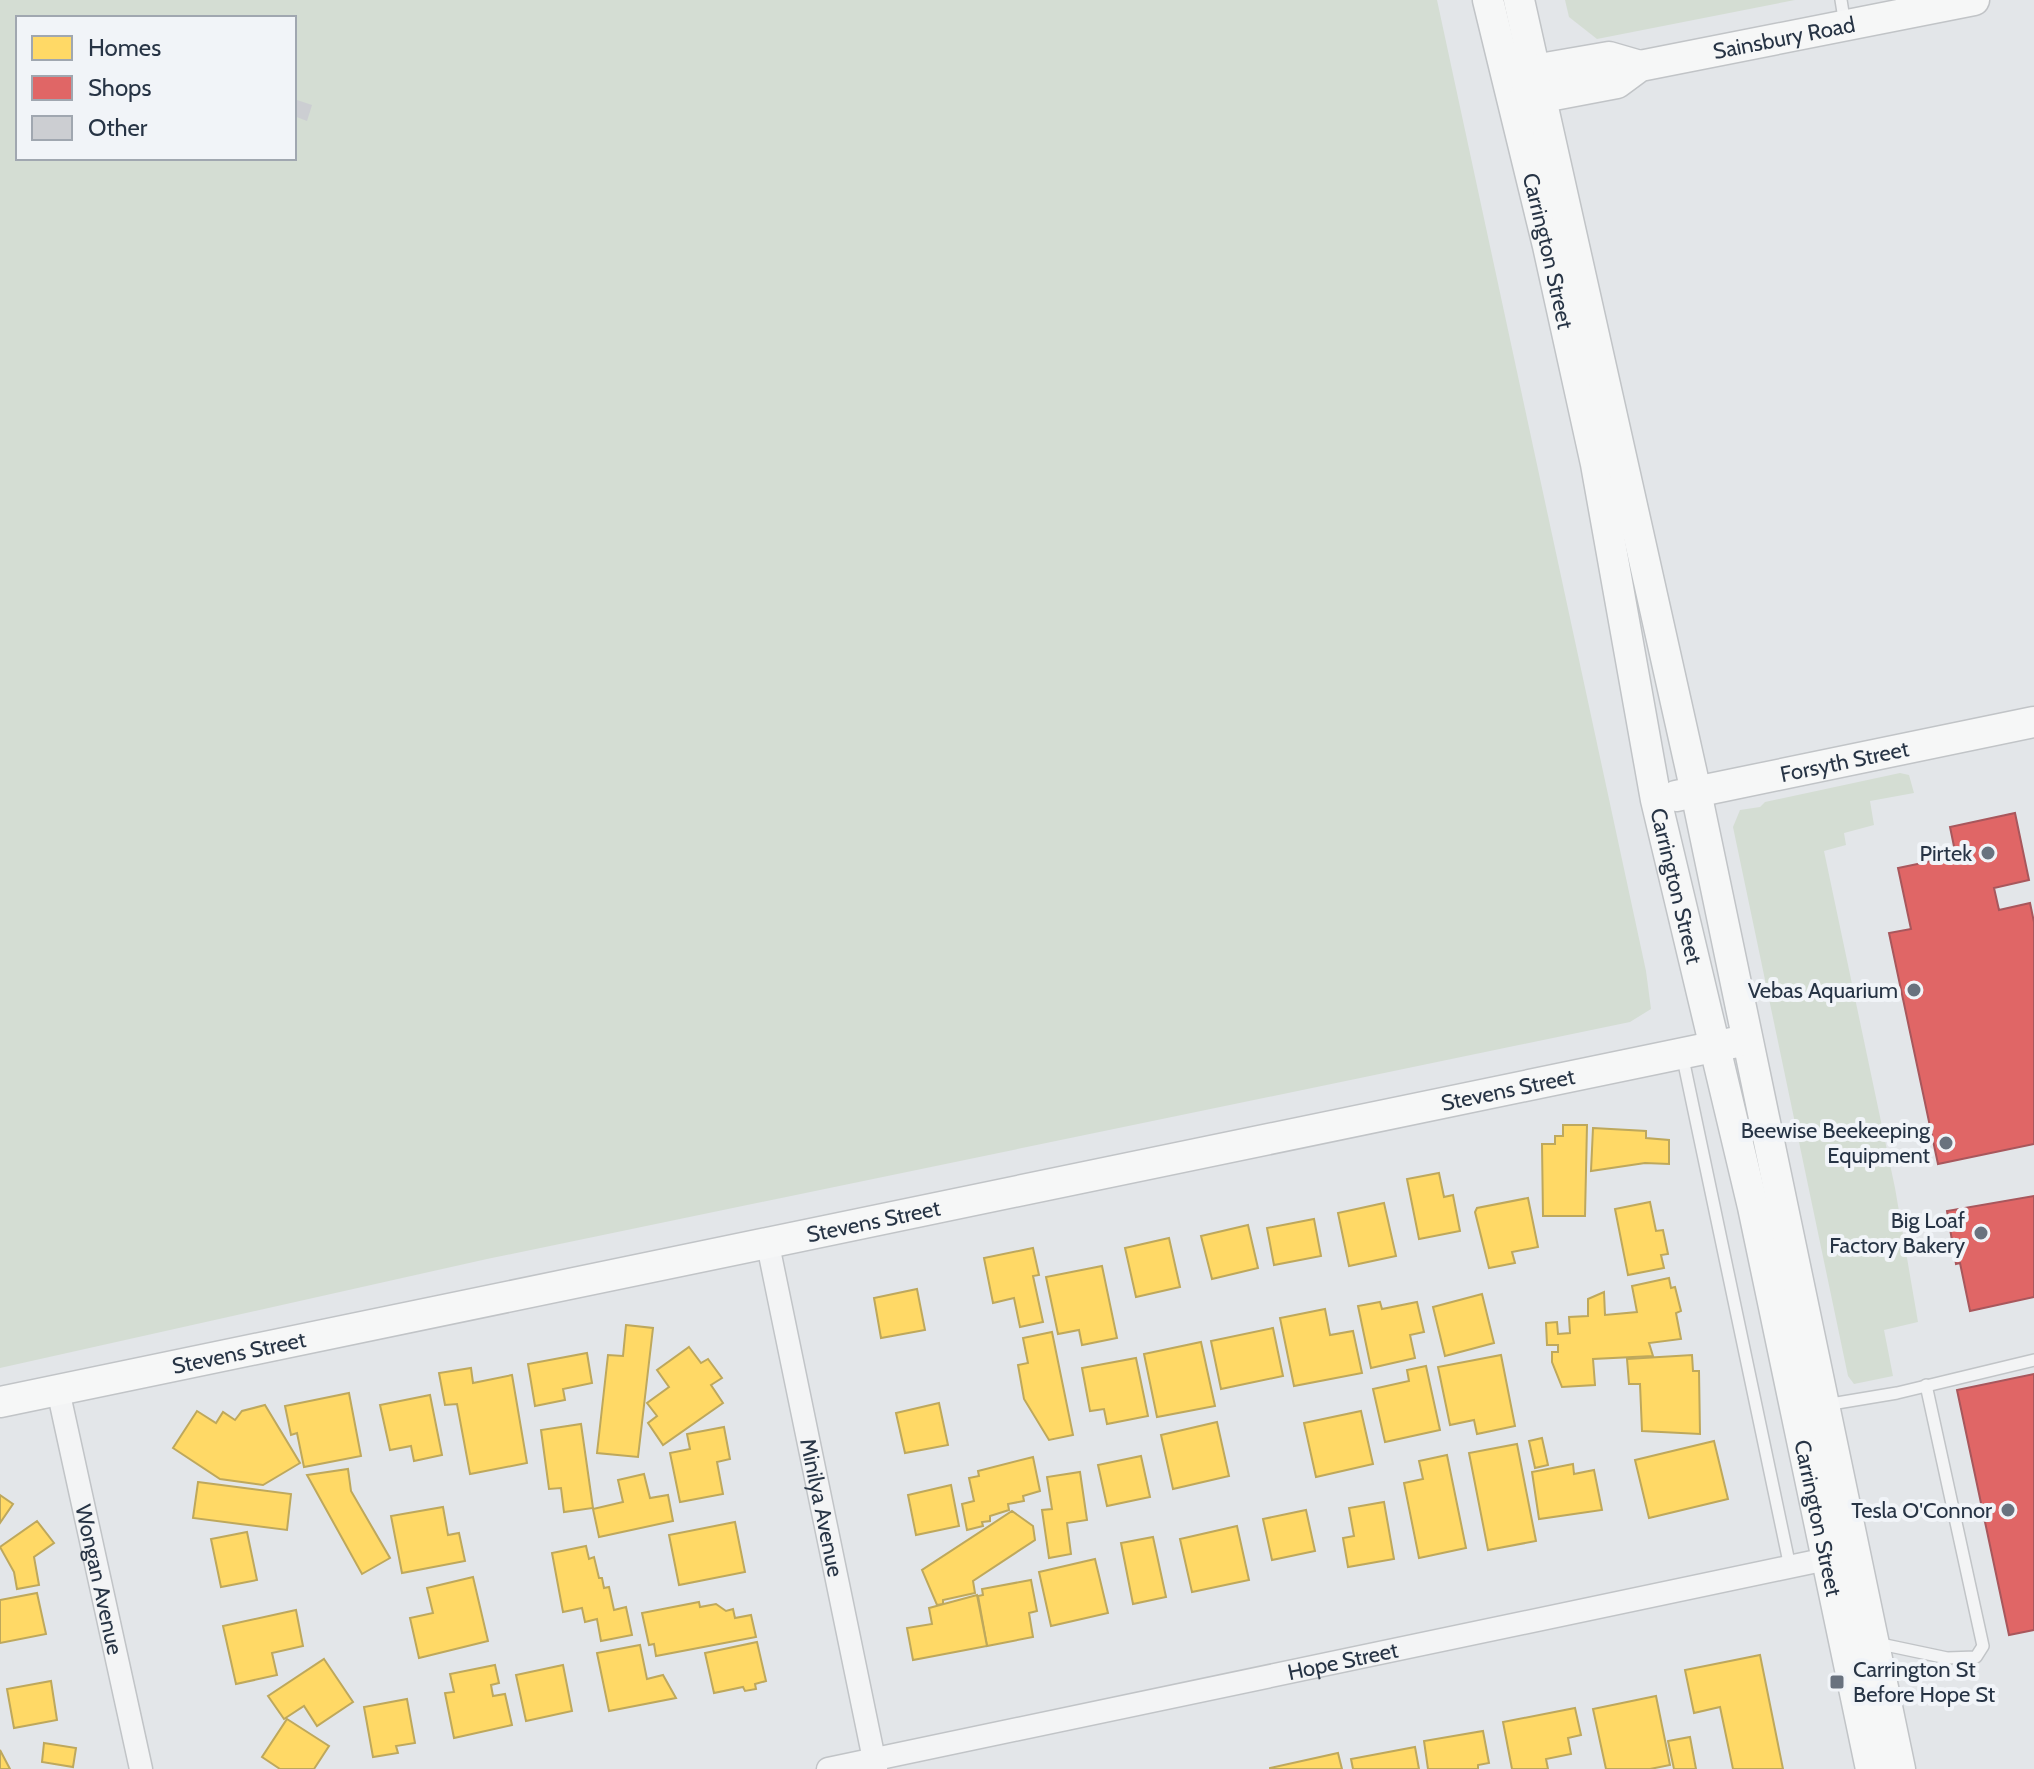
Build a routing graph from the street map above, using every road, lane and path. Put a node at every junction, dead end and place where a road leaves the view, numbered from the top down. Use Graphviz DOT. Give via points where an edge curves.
graph roads {
  1 [pos="1488,0"];
  2 [pos="1519,0"];
  3 [pos="1974,0"];
  4 [pos="1843,13"];
  5 [pos="1523,86"];
  6 [pos="2034,722"];
  7 [pos="1696,792"];
  8 [pos="1656,800"];
  9 [pos="1747,1041"];
  10 [pos="1717,1046"];
  11 [pos="1682,1054"];
  12 [pos="768,1245"];
  13 [pos="2034,1360"];
  14 [pos="2001,1367"];
  15 [pos="2017,1377"];
  16 [pos="1926,1385"];
  17 [pos="58,1390"];
  18 [pos="0,1402"];
  19 [pos="1824,1405"];
  20 [pos="1841,1556"];
  21 [pos="1790,1567"];
  22 [pos="1874,1642"];
  23 [pos="875,1764"];
  24 [pos="141,1769"];
  25 [pos="828,1769"];
  26 [pos="1871,1769"];
  27 [pos="1900,1769"];
  1 -- 5 [label="main road, Carrington Street"];
  2 -- 5 [label="main road, Carrington Street"];
  3 -- 4 [label="main road, Sainsbury Road"];
  4 -- 5 [label="main road, Sainsbury Road" via="1640,66 1609,57"];
  5 -- 7 [label="main road, Carrington Street"];
  5 -- 8 [label="main road, Carrington Street" via="1548,246 1596,464"];
  6 -- 7 [label="main road, Forsyth Street"];
  7 -- 8 [label="main road, Forsyth Street"];
  7 -- 9 [label="main road, Carrington Street"];
  8 -- 10 [label="main road, Carrington Street"];
  9 -- 10 [label="main road, Stevens Street"];
  9 -- 19 [label="main road, Carrington Street"];
  10 -- 11 [label="main road, Stevens Street"];
  10 -- 20 [label="main road, Carrington Street"];
  11 -- 12 [label="main road, Stevens Street"];
  11 -- 21 [label="lane"];
  12 -- 17 [label="main road, Stevens Street"];
  12 -- 23 [label="street, Minilya Avenue"];
  13 -- 14 [label="lane"];
  14 -- 15 [label="lane"];
  14 -- 16 [label="lane"];
  16 -- 19 [label="lane"];
  16 -- 22 [label="lane" via="1983,1646 1976,1657 1961,1659"];
  17 -- 18 [label="main road, Stevens Street"];
  17 -- 24 [label="street, Wongan Avenue"];
  19 -- 20 [label="main road, Carrington Street"];
  20 -- 21 [label="street, Hope Street"];
  20 -- 22 [label="main road, Carrington Street"];
  20 -- 26 [label="main road, Carrington Street"];
  21 -- 23 [label="street, Hope Street"];
  22 -- 27 [label="main road, Carrington Street"];
  23 -- 25 [label="street, Hope Street"];
}
